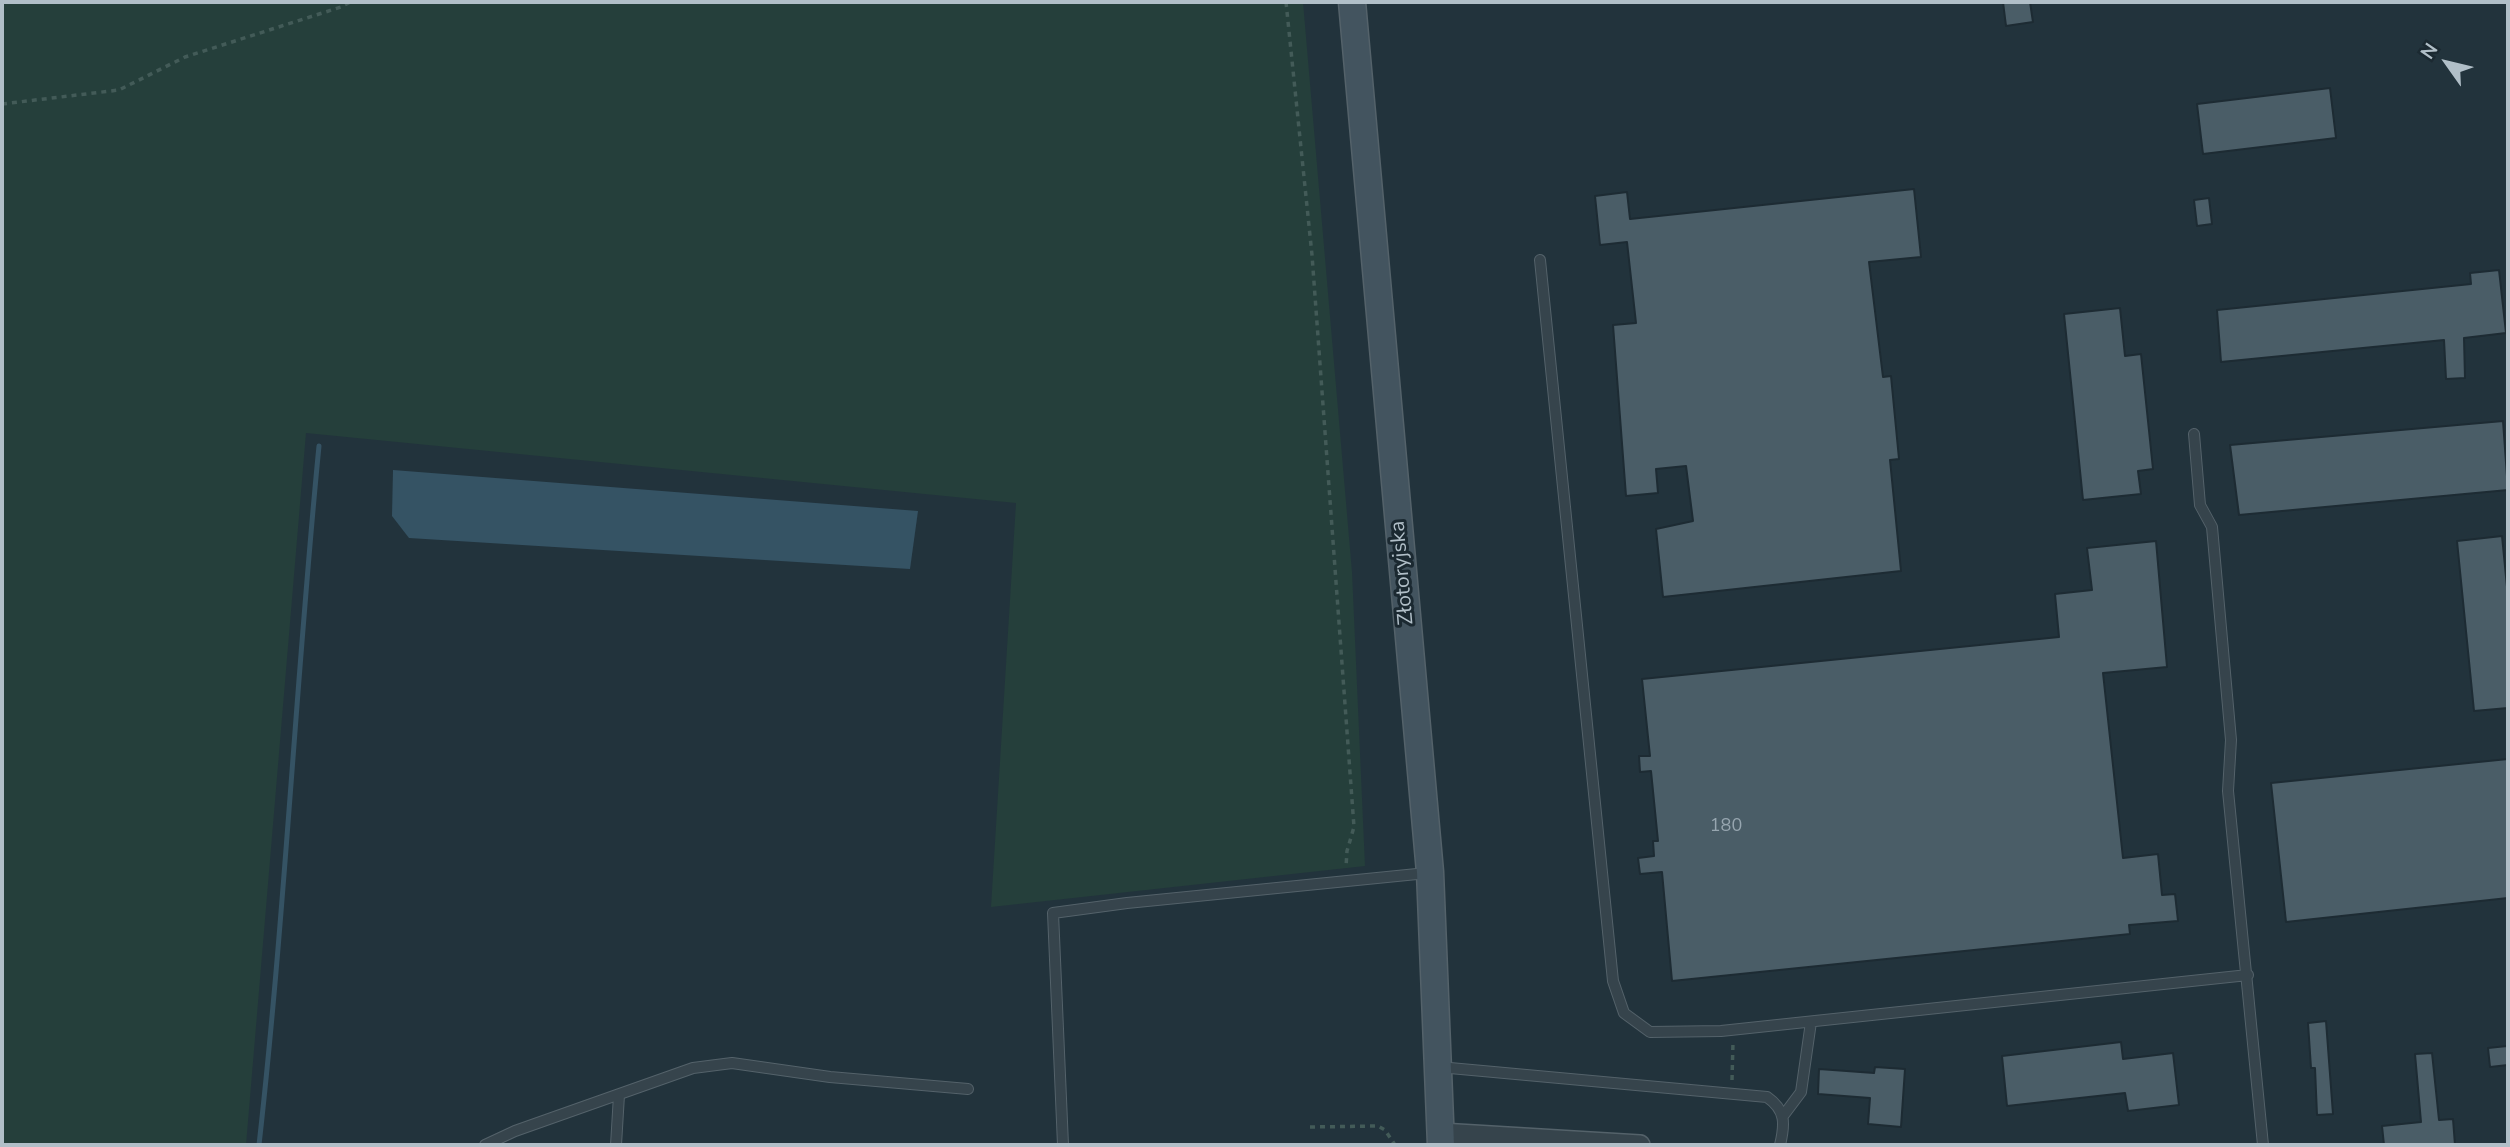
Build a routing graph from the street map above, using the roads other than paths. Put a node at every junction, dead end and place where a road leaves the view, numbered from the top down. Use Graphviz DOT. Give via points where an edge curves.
graph roads {
  1 [pos="1352,2"];
  2 [pos="1540,260"];
  3 [pos="2194,434"];
  4 [pos="1430,873"];
  5 [pos="2248,975"];
  6 [pos="1811,1021"];
  7 [pos="1437,1066"];
  8 [pos="968,1089"];
  9 [pos="619,1095"];
  10 [pos="1783,1116"];
  11 [pos="1441,1139"];
  12 [pos="485,1145"];
  13 [pos="616,1145"];
  14 [pos="1063,1145"];
  15 [pos="1640,1145"];
  16 [pos="1780,1145"];
  17 [pos="2263,1145"];
  1 -- 4 [label="main road, Złotoryjska"];
  2 -- 6 [label="lane" via="1613,981 1624,1013 1650,1032 1721,1031"];
  3 -- 5 [label="lane" via="2200,505 2212,527 2231,740 2228,791"];
  4 -- 7 [label="main road, Złotoryjska"];
  4 -- 14 [label="lane" via="1053,913"];
  5 -- 6 [label="lane"];
  5 -- 17 [label="lane"];
  6 -- 10 [label="lane" via="1801,1092"];
  7 -- 10 [label="lane" via="1767,1097"];
  7 -- 11 [label="main road, Złotoryjska"];
  8 -- 9 [label="lane" via="732,1063 693,1068"];
  9 -- 12 [label="lane" via="515,1130"];
  9 -- 13 [label="lane"];
  10 -- 16 [label="lane"];
  11 -- 15 [label="street"];
}
